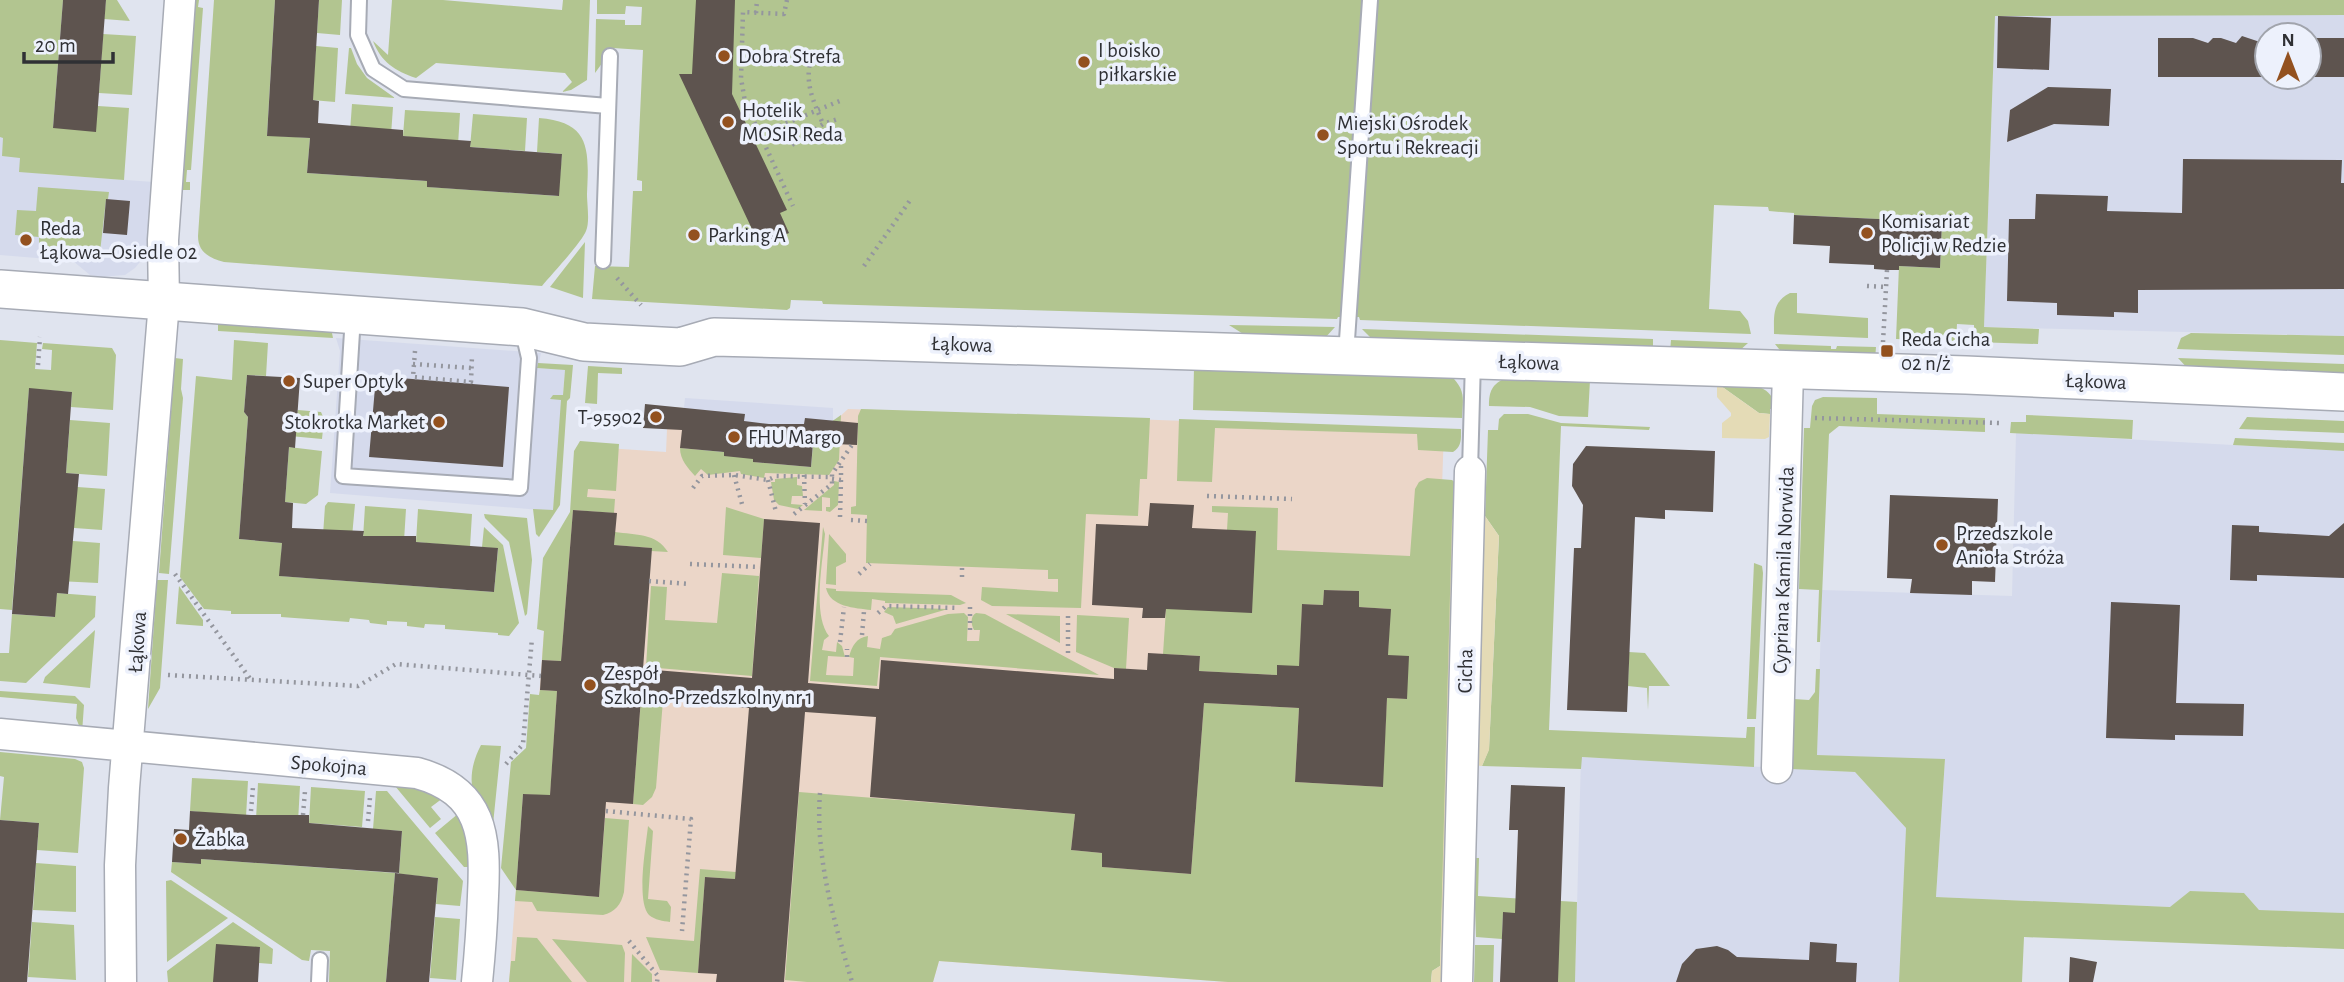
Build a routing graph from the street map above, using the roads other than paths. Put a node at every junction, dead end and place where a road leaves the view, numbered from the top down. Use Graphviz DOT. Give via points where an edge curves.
graph roads {
  1 [pos="180,0"];
  2 [pos="359,0"];
  3 [pos="1370,0"];
  4 [pos="610,56"];
  5 [pos="608,106"];
  6 [pos="603,261"];
  7 [pos="0,289"];
  8 [pos="164,302"];
  9 [pos="353,316"];
  10 [pos="522,327"];
  11 [pos="1346,357"];
  12 [pos="1473,360"];
  13 [pos="1788,371"];
  14 [pos="2344,392"];
  15 [pos="1470,471"];
  16 [pos="0,734"];
  17 [pos="128,746"];
  18 [pos="1777,768"];
  19 [pos="320,960"];
  20 [pos="121,982"];
  21 [pos="319,982"];
  22 [pos="477,982"];
  23 [pos="1457,982"];
  1 -- 8 [label="street" via="163,240"];
  2 -- 5 [label="lane" via="358,35 373,69 404,89"];
  3 -- 11 [label="lane"];
  4 -- 5 [label="lane"];
  5 -- 6 [label="lane"];
  7 -- 8 [label="street, Łąkowa"];
  8 -- 9 [label="street, Łąkowa"];
  8 -- 17 [label="street, Łąkowa"];
  9 -- 10 [label="street, Łąkowa"];
  9 -- 10 [label="lane" via="343,476 520,488 529,358"];
  10 -- 11 [label="street, Łąkowa" via="585,319 681,325 714,337"];
  11 -- 12 [label="street, Łąkowa"];
  12 -- 13 [label="street, Łąkowa"];
  12 -- 15 [label="lane, Cicha"];
  13 -- 14 [label="street, Łąkowa"];
  13 -- 18 [label="street, Cypriana Kamila Norwida"];
  15 -- 23 [label="street, Cicha"];
  16 -- 17 [label="street, Spokojna"];
  17 -- 20 [label="street, Łąkowa" via="120,865"];
  17 -- 22 [label="street, Spokojna" via="417,773 438,779 466,803 481,829 484,875"];
  19 -- 21 [label="lane"];
}
